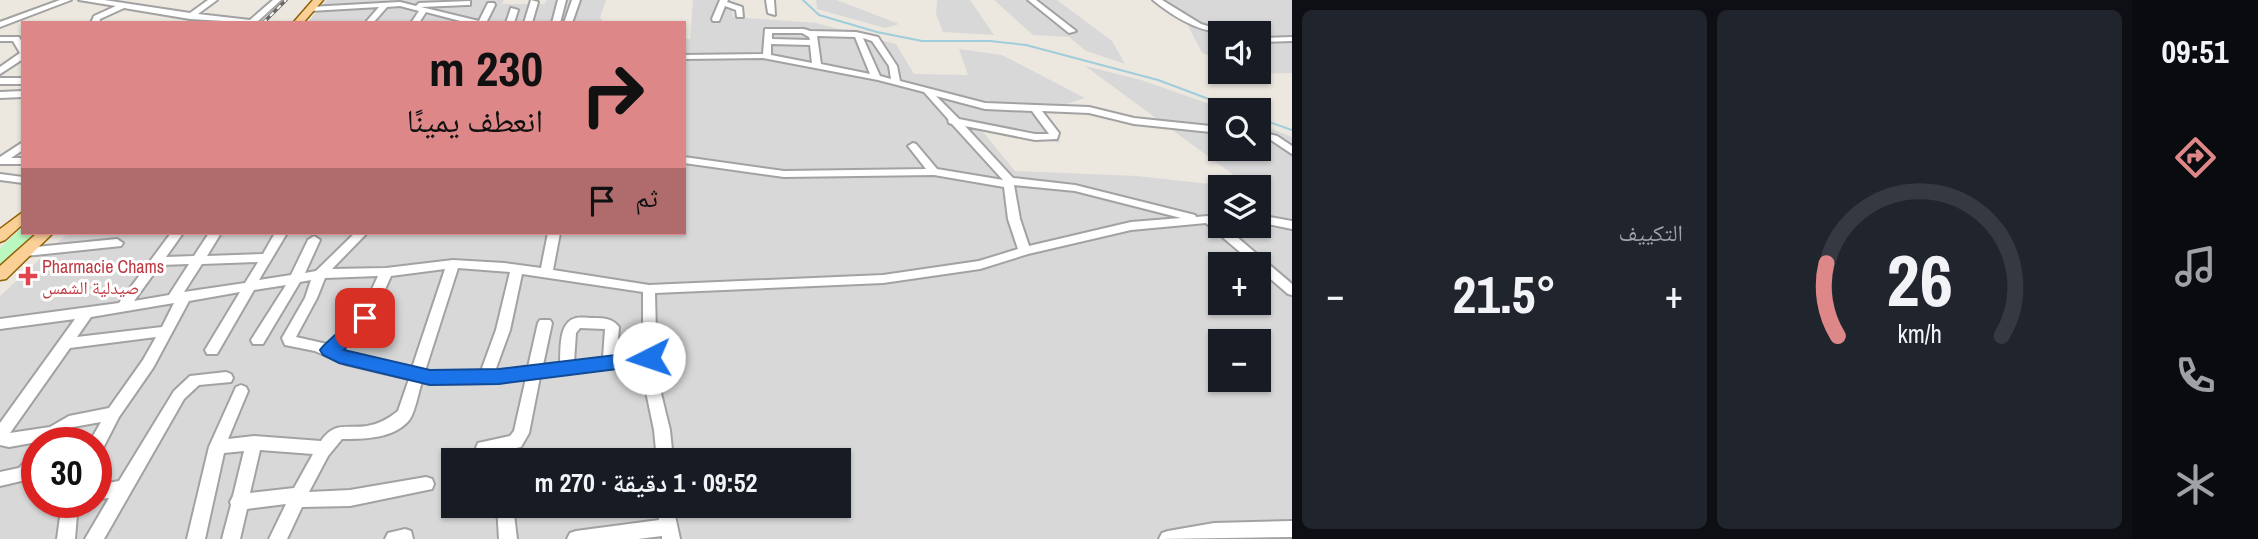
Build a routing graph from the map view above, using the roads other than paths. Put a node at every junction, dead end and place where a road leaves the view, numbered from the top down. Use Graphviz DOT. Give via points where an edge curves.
graph roads {
  1 [pos="67,0"];
  2 [pos="83,0"];
  3 [pos="213,0"];
  4 [pos="278,0"];
  5 [pos="318,0"];
  6 [pos="562,0"];
  7 [pos="576,0"];
  8 [pos="770,0"];
  9 [pos="1032,0"];
  10 [pos="1157,0"];
  11 [pos="468,1"];
  12 [pos="534,2"];
  13 [pos="724,2"];
  14 [pos="125,5"];
  15 [pos="385,5"];
  16 [pos="491,5"];
  17 [pos="137,6"];
  18 [pos="412,6"];
  19 [pos="310,9"];
  20 [pos="514,10"];
  21 [pos="424,11"];
  22 [pos="772,13"];
  23 [pos="740,15"];
  24 [pos="190,17"];
  25 [pos="449,19"];
  26 [pos="716,19"];
  27 [pos="96,21"];
  28 [pos="110,21"];
  29 [pos="216,21"];
  30 [pos="253,21"];
  31 [pos="300,21"];
  32 [pos="371,21"];
  33 [pos="416,21"];
  34 [pos="473,21"];
  35 [pos="475,21"];
  36 [pos="511,21"];
  37 [pos="529,21"];
  38 [pos="557,21"];
  39 [pos="569,21"];
  40 [pos="0,25"];
  41 [pos="1208,28"];
  42 [pos="1072,32"];
  43 [pos="812,33"];
  44 [pos="856,34"];
  45 [pos="0,39"];
  46 [pos="1292,39"];
  47 [pos="1271,40"];
  48 [pos="767,41"];
  49 [pos="794,42"];
  50 [pos="814,43"];
  51 [pos="21,52"];
  52 [pos="21,54"];
  53 [pos="21,55"];
  54 [pos="767,55"];
  55 [pos="686,57"];
  56 [pos="0,58"];
  57 [pos="796,58"];
  58 [pos="817,66"];
  59 [pos="0,71"];
  60 [pos="876,77"];
  61 [pos="0,81"];
  62 [pos="21,81"];
  63 [pos="896,82"];
  64 [pos="926,92"];
  65 [pos="21,94"];
  66 [pos="0,95"];
  67 [pos="988,107"];
  68 [pos="1035,108"];
  69 [pos="951,121"];
  70 [pos="1208,129"];
  71 [pos="1005,131"];
  72 [pos="1271,137"];
  73 [pos="21,146"];
  74 [pos="913,146"];
  75 [pos="1292,151"];
  76 [pos="686,160"];
  77 [pos="1,161"];
  78 [pos="21,161"];
  79 [pos="934,172"];
  80 [pos="0,177"];
  81 [pos="21,180"];
  82 [pos="1008,183"];
  83 [pos="21,218"];
  84 [pos="1208,219"];
  85 [pos="1208,219"];
  86 [pos="1271,221"];
  87 [pos="1291,225"];
  88 [pos="44,235"];
  89 [pos="175,235"];
  90 [pos="214,235"];
  91 [pos="280,235"];
  92 [pos="359,235"];
  93 [pos="554,235"];
  94 [pos="0,237"];
  95 [pos="1232,238"];
  96 [pos="314,240"];
  97 [pos="117,243"];
  98 [pos="1025,251"];
  99 [pos="26,252"];
  100 [pos="267,258"];
  101 [pos="198,259"];
  102 [pos="155,261"];
  103 [pos="453,264"];
  104 [pos="517,270"];
  105 [pos="386,272"];
  106 [pos="546,272"];
  107 [pos="320,274"];
  108 [pos="0,275"];
  109 [pos="296,278"];
  110 [pos="251,285"];
  111 [pos="649,289"];
  112 [pos="1292,291"];
  113 [pos="179,298"];
  114 [pos="123,307"];
  115 [pos="87,313"];
  116 [pos="545,323"];
  117 [pos="0,324"];
  118 [pos="167,331"];
  119 [pos="258,340"];
  120 [pos="67,343"];
  121 [pos="212,350"];
  122 [pos="329,350"];
  123 [pos="649,358"];
  124 [pos="610,361"];
  125 [pos="567,367"];
  126 [pos="536,372"];
  127 [pos="418,376"];
  128 [pos="486,377"];
  129 [pos="226,379"];
  130 [pos="241,391"];
  131 [pos="114,413"];
  132 [pos="63,427"];
  133 [pos="106,427"];
  134 [pos="21,439"];
  135 [pos="254,443"];
  136 [pos="217,447"];
  137 [pos="326,448"];
  138 [pos="484,448"];
  139 [pos="664,448"];
  140 [pos="21,475"];
  141 [pos="0,479"];
  142 [pos="426,484"];
  143 [pos="124,488"];
  144 [pos="112,490"];
  145 [pos="299,498"];
  146 [pos="238,502"];
  147 [pos="69,518"];
  148 [pos="506,518"];
  149 [pos="1292,529"];
  150 [pos="670,533"];
  151 [pos="66,539"];
  152 [pos="94,539"];
  153 [pos="196,539"];
  154 [pos="231,539"];
  155 [pos="278,539"];
  156 [pos="508,539"];
  157 [pos="576,539"];
  158 [pos="1168,539"];
  1 -- 40 [label="street"];
  2 -- 14 [label="street"];
  3 -- 24 [label="street"];
  4 -- 30 [label="street"];
  5 -- 19 [label="main road"];
  6 -- 38 [label="street"];
  7 -- 39 [label="street"];
  8 -- 22 [label="street"];
  9 -- 42 [label="street"];
  10 -- 41 [label="street"];
  11 -- 18 [label="street"];
  11 -- 34 [label="street" via="466,14"];
  12 -- 37 [label="street"];
  13 -- 23 [label="street" via="739,9"];
  13 -- 26 [label="street"];
  14 -- 17 [label="street"];
  14 -- 27 [label="street"];
  15 -- 18 [label="street"];
  15 -- 19 [label="street"];
  15 -- 32 [label="street"];
  16 -- 35 [label="street"];
  17 -- 24 [label="street"];
  17 -- 28 [label="street"];
  18 -- 21 [label="street"];
  19 -- 31 [label="main road"];
  20 -- 36 [label="street"];
  21 -- 25 [label="street"];
  21 -- 33 [label="street"];
  24 -- 29 [label="street"];
  43 -- 44 [label="street"];
  43 -- 48 [label="street" via="770,30"];
  43 -- 50 [label="street"];
  44 -- 60 [label="street"];
  44 -- 63 [label="street" via="875,39 893,66"];
  45 -- 51 [label="street" via="16,39"];
  46 -- 47 [label="street"];
  48 -- 49 [label="street"];
  48 -- 54 [label="street"];
  49 -- 50 [label="street"];
  49 -- 57 [label="street"];
  50 -- 58 [label="street"];
  52 -- 56 [label="street"];
  53 -- 59 [label="street"];
  54 -- 55 [label="street"];
  54 -- 57 [label="street"];
  57 -- 58 [label="street"];
  58 -- 60 [label="street"];
  60 -- 63 [label="street"];
  61 -- 62 [label="street"];
  63 -- 64 [label="street"];
  64 -- 67 [label="street"];
  64 -- 69 [label="street"];
  65 -- 66 [label="street"];
  67 -- 68 [label="street"];
  67 -- 71 [label="street"];
  68 -- 70 [label="street" via="1096,110 1134,121"];
  68 -- 71 [label="street" via="1054,137"];
  69 -- 71 [label="street"];
  69 -- 82 [label="street" via="988,155"];
  72 -- 75 [label="street"];
  73 -- 77 [label="street"];
  74 -- 79 [label="street"];
  76 -- 79 [label="street" via="794,174"];
  77 -- 78 [label="street"];
  79 -- 82 [label="street"];
  80 -- 81 [label="street"];
  82 -- 84 [label="street" via="1075,188"];
  82 -- 98 [label="street"];
  83 -- 94 [label="main road"];
  85 -- 98 [label="street" via="1119,228"];
  86 -- 87 [label="street"];
  88 -- 99 [label="main road"];
  89 -- 102 [label="street"];
  90 -- 101 [label="street"];
  91 -- 100 [label="street"];
  92 -- 107 [label="street"];
  93 -- 106 [label="street"];
  95 -- 112 [label="street"];
  96 -- 109 [label="street"];
  97 -- 99 [label="street"];
  98 -- 111 [label="street" via="980,265 883,279"];
  99 -- 108 [label="main road"];
  100 -- 101 [label="street"];
  100 -- 110 [label="street"];
  101 -- 102 [label="street"];
  101 -- 113 [label="street"];
  102 -- 114 [label="street"];
  103 -- 104 [label="street"];
  103 -- 105 [label="street"];
  103 -- 127 [label="street"];
  104 -- 106 [label="street"];
  104 -- 128 [label="street"];
  105 -- 107 [label="street"];
  105 -- 122 [label="street" via="365,318"];
  106 -- 111 [label="street"];
  107 -- 109 [label="street"];
  107 -- 122 [label="street" via="288,339"];
  109 -- 110 [label="street"];
  109 -- 119 [label="street"];
  110 -- 113 [label="street"];
  110 -- 121 [label="street"];
  111 -- 123 [label="street"];
  113 -- 114 [label="street"];
  113 -- 118 [label="street"];
  114 -- 115 [label="street"];
  115 -- 117 [label="street"];
  115 -- 120 [label="street"];
  116 -- 126 [label="street"];
  118 -- 120 [label="street"];
  118 -- 131 [label="street"];
  120 -- 134 [label="street" via="0,435"];
  122 -- 127 [label="street" via="345,359"];
  123 -- 124 [label="street"];
  123 -- 139 [label="street"];
  124 -- 125 [label="street"];
  124 -- 125 [label="street" via="612,327 576,323 569,332"];
  125 -- 126 [label="street"];
  126 -- 128 [label="street"];
  126 -- 138 [label="street" via="515,443"];
  127 -- 128 [label="street"];
  127 -- 137 [label="street" via="404,415 397,421 365,432 339,433"];
  129 -- 143 [label="street" via="204,378 186,387"];
  130 -- 136 [label="street"];
  131 -- 132 [label="street"];
  131 -- 133 [label="street"];
  135 -- 136 [label="street"];
  135 -- 137 [label="street"];
  135 -- 146 [label="street"];
  136 -- 153 [label="street"];
  137 -- 145 [label="street"];
  140 -- 141 [label="street"];
  142 -- 145 [label="street" via="350,498"];
  143 -- 144 [label="street"];
  143 -- 152 [label="street"];
  145 -- 146 [label="street"];
  145 -- 155 [label="street"];
  146 -- 154 [label="street"];
  147 -- 151 [label="street"];
  148 -- 156 [label="street"];
  149 -- 158 [label="street" via="1214,531"];
  150 -- 157 [label="street"];
}
